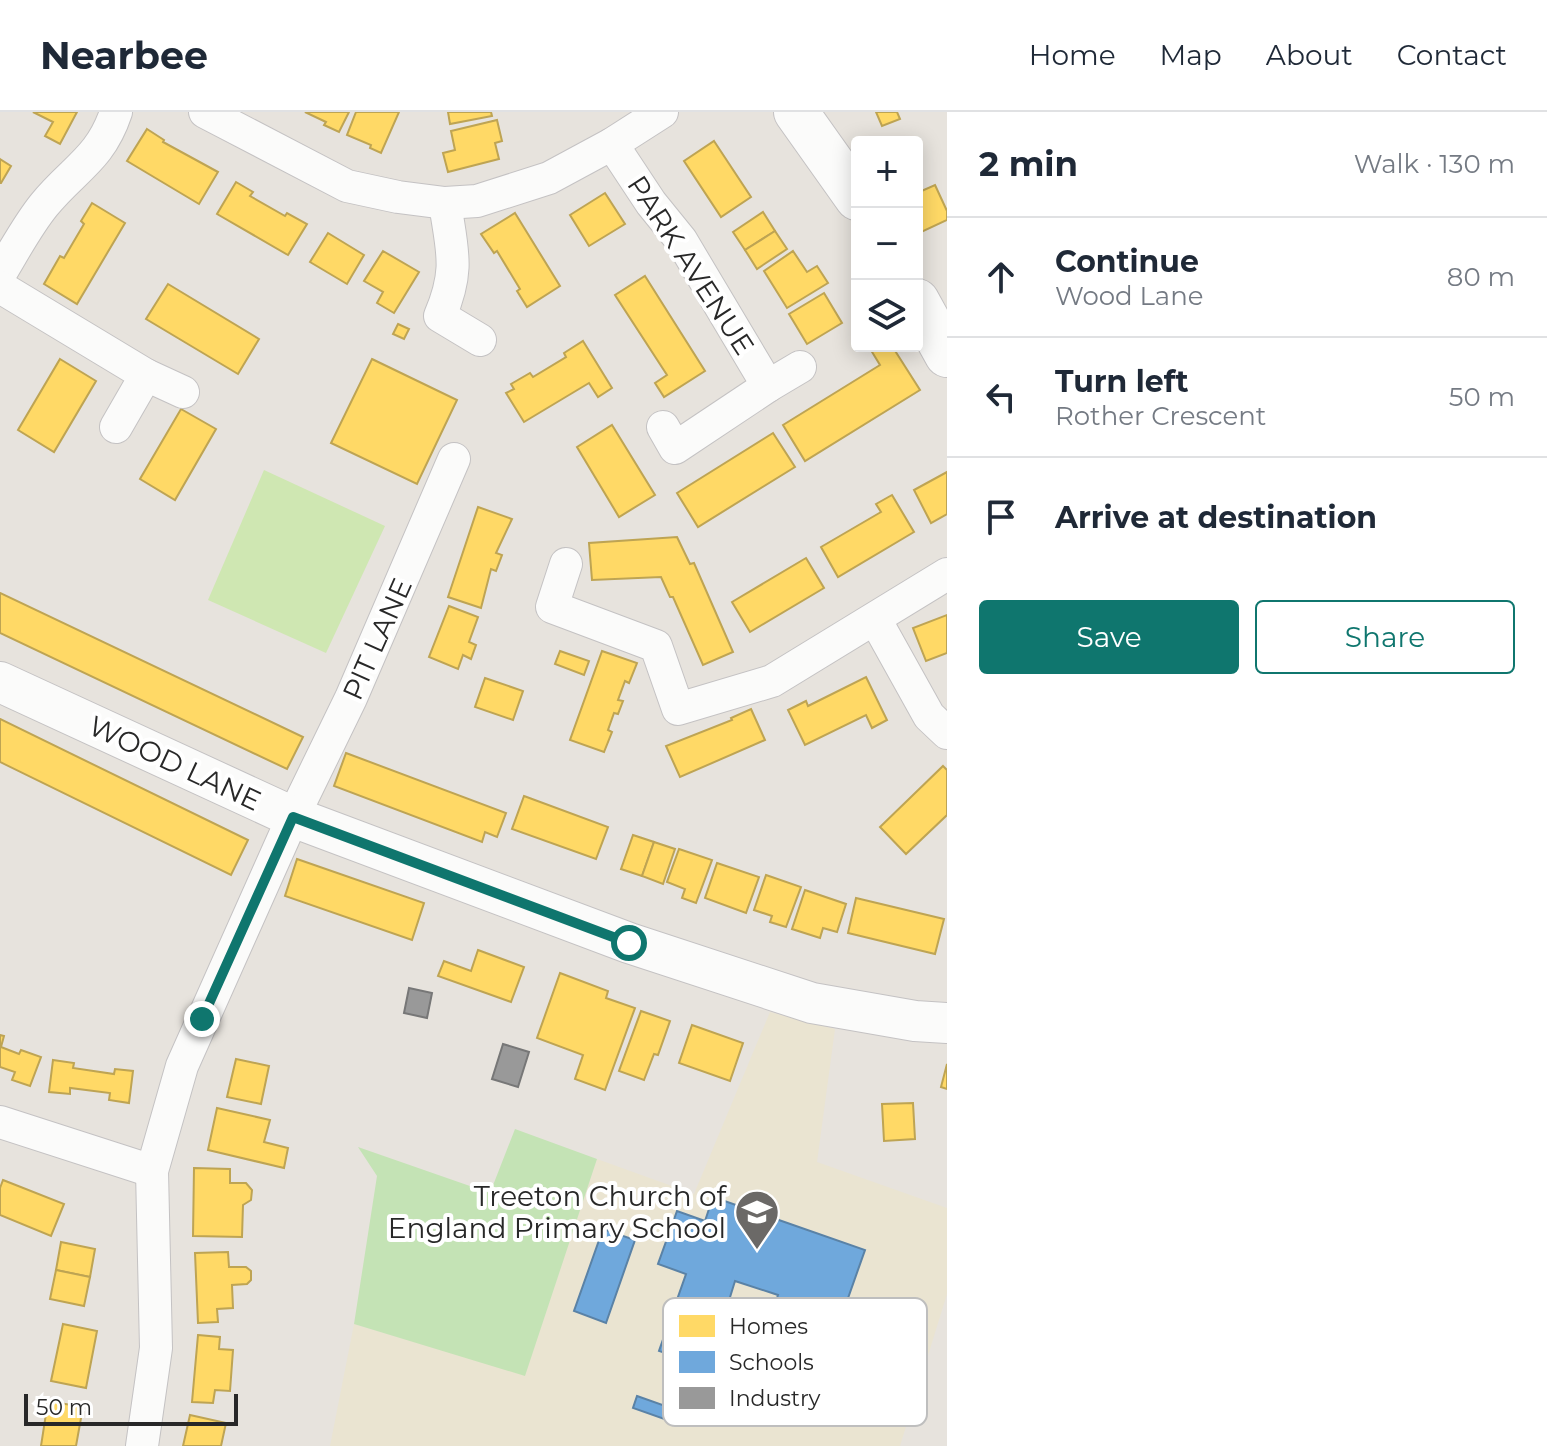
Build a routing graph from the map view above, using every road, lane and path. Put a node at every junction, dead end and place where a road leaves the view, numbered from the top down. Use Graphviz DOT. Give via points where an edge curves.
graph roads {
  1 [pos="116,112"];
  2 [pos="662,112"];
  3 [pos="796,112"];
  4 [pos="216,115"];
  5 [pos="612,144"];
  6 [pos="851,190"];
  7 [pos="445,203"];
  8 [pos="0,274"];
  9 [pos="0,287"];
  10 [pos="923,312"];
  11 [pos="480,340"];
  12 [pos="947,355"];
  13 [pos="800,367"];
  14 [pos="146,375"];
  15 [pos="768,386"];
  16 [pos="183,392"];
  17 [pos="116,427"];
  18 [pos="663,427"];
  19 [pos="454,459"];
  20 [pos="566,564"];
  21 [pos="947,574"];
  22 [pos="875,619"];
  23 [pos="0,682"];
  24 [pos="947,733"];
  25 [pos="293,817"];
  26 [pos="947,1023"];
  27 [pos="0,1122"];
  28 [pos="152,1171"];
  29 [pos="142,1446"];
  1 -- 8 [label="street" via="97,151 43,206"];
  2 -- 5 [label="street"];
  3 -- 6 [label="main road"];
  4 -- 7 [label="street" via="347,186"];
  5 -- 7 [label="street" via="549,178 477,201"];
  5 -- 15 [label="street, PARK AVENUE" via="681,240"];
  7 -- 11 [label="street" via="455,268 440,316"];
  9 -- 14 [label="street"];
  10 -- 12 [label="main road"];
  13 -- 15 [label="street, PARK AVENUE"];
  14 -- 16 [label="street"];
  14 -- 17 [label="street"];
  15 -- 18 [label="street, PARK AVENUE" via="675,448"];
  19 -- 25 [label="street, PIT LANE" via="351,698"];
  20 -- 22 [label="street" via="552,607 656,646 678,709 772,681"];
  21 -- 22 [label="street"];
  22 -- 24 [label="street" via="929,716"];
  23 -- 25 [label="street, WOOD LANE"];
  25 -- 26 [label="street, WOOD LANE" via="629,943 812,1003"];
  25 -- 28 [label="street, PIT LANE" via="182,1066"];
  27 -- 28 [label="street"];
  28 -- 29 [label="street, PIT LANE" via="156,1348"];
}
